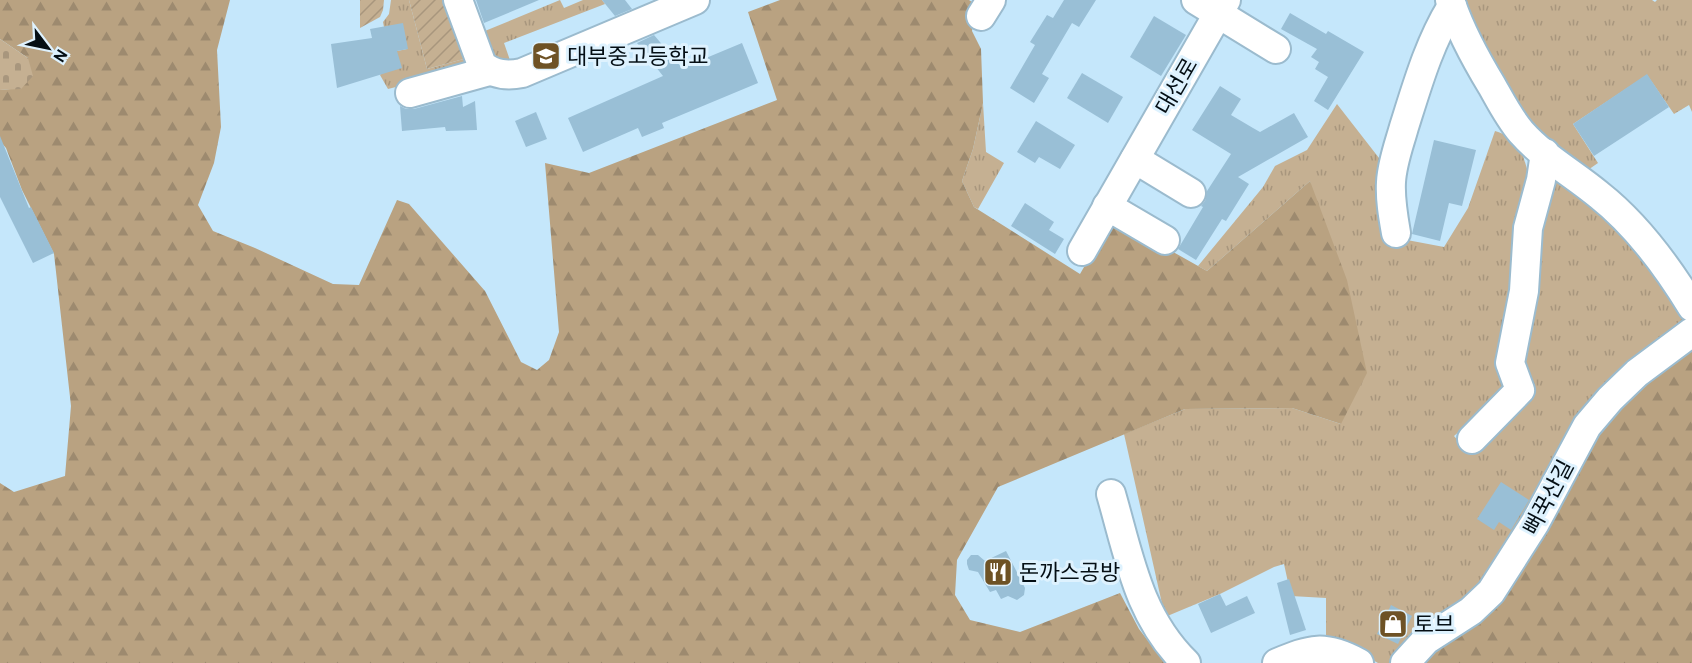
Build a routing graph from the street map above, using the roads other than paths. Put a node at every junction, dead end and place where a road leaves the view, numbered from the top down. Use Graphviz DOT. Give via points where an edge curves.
graph roads {
  1 [pos="458,0"];
  2 [pos="695,0"];
  3 [pos="1451,3"];
  4 [pos="1214,5"];
  5 [pos="1276,49"];
  6 [pos="489,70"];
  7 [pos="410,93"];
  8 [pos="1545,153"];
  9 [pos="1135,159"];
  10 [pos="1191,193"];
  11 [pos="1107,206"];
  12 [pos="1396,233"];
  13 [pos="1165,240"];
  14 [pos="1082,251"];
  15 [pos="1692,307"];
  16 [pos="1692,332"];
  17 [pos="1472,439"];
  18 [pos="1111,494"];
  19 [pos="1186,663"];
  20 [pos="1277,663"];
  21 [pos="1359,663"];
  22 [pos="1405,663"];
  1 -- 6 [label="street" via="478,57"];
  2 -- 6 [label="street" via="522,72 505,75"];
  3 -- 8 [label="street" via="1472,54 1507,112 1522,133"];
  3 -- 12 [label="street" via="1432,44 1394,164 1391,182"];
  4 -- 5 [label="street, 대선로"];
  4 -- 9 [label="street, 대선로"];
  6 -- 7 [label="street"];
  8 -- 15 [label="street" via="1625,219 1652,249"];
  8 -- 17 [label="street" via="1528,228 1524,291 1510,363 1520,390"];
  9 -- 10 [label="street"];
  9 -- 11 [label="street, 대선로"];
  11 -- 13 [label="street"];
  11 -- 14 [label="street, 대선로"];
  16 -- 22 [label="street, 뻐꾹산길" via="1637,373 1587,426 1535,523 1491,592 1471,611 1426,640"];
  18 -- 19 [label="street" via="1138,589 1152,620"];
  20 -- 21 [label="street" via="1305,651 1321,650"];
}
